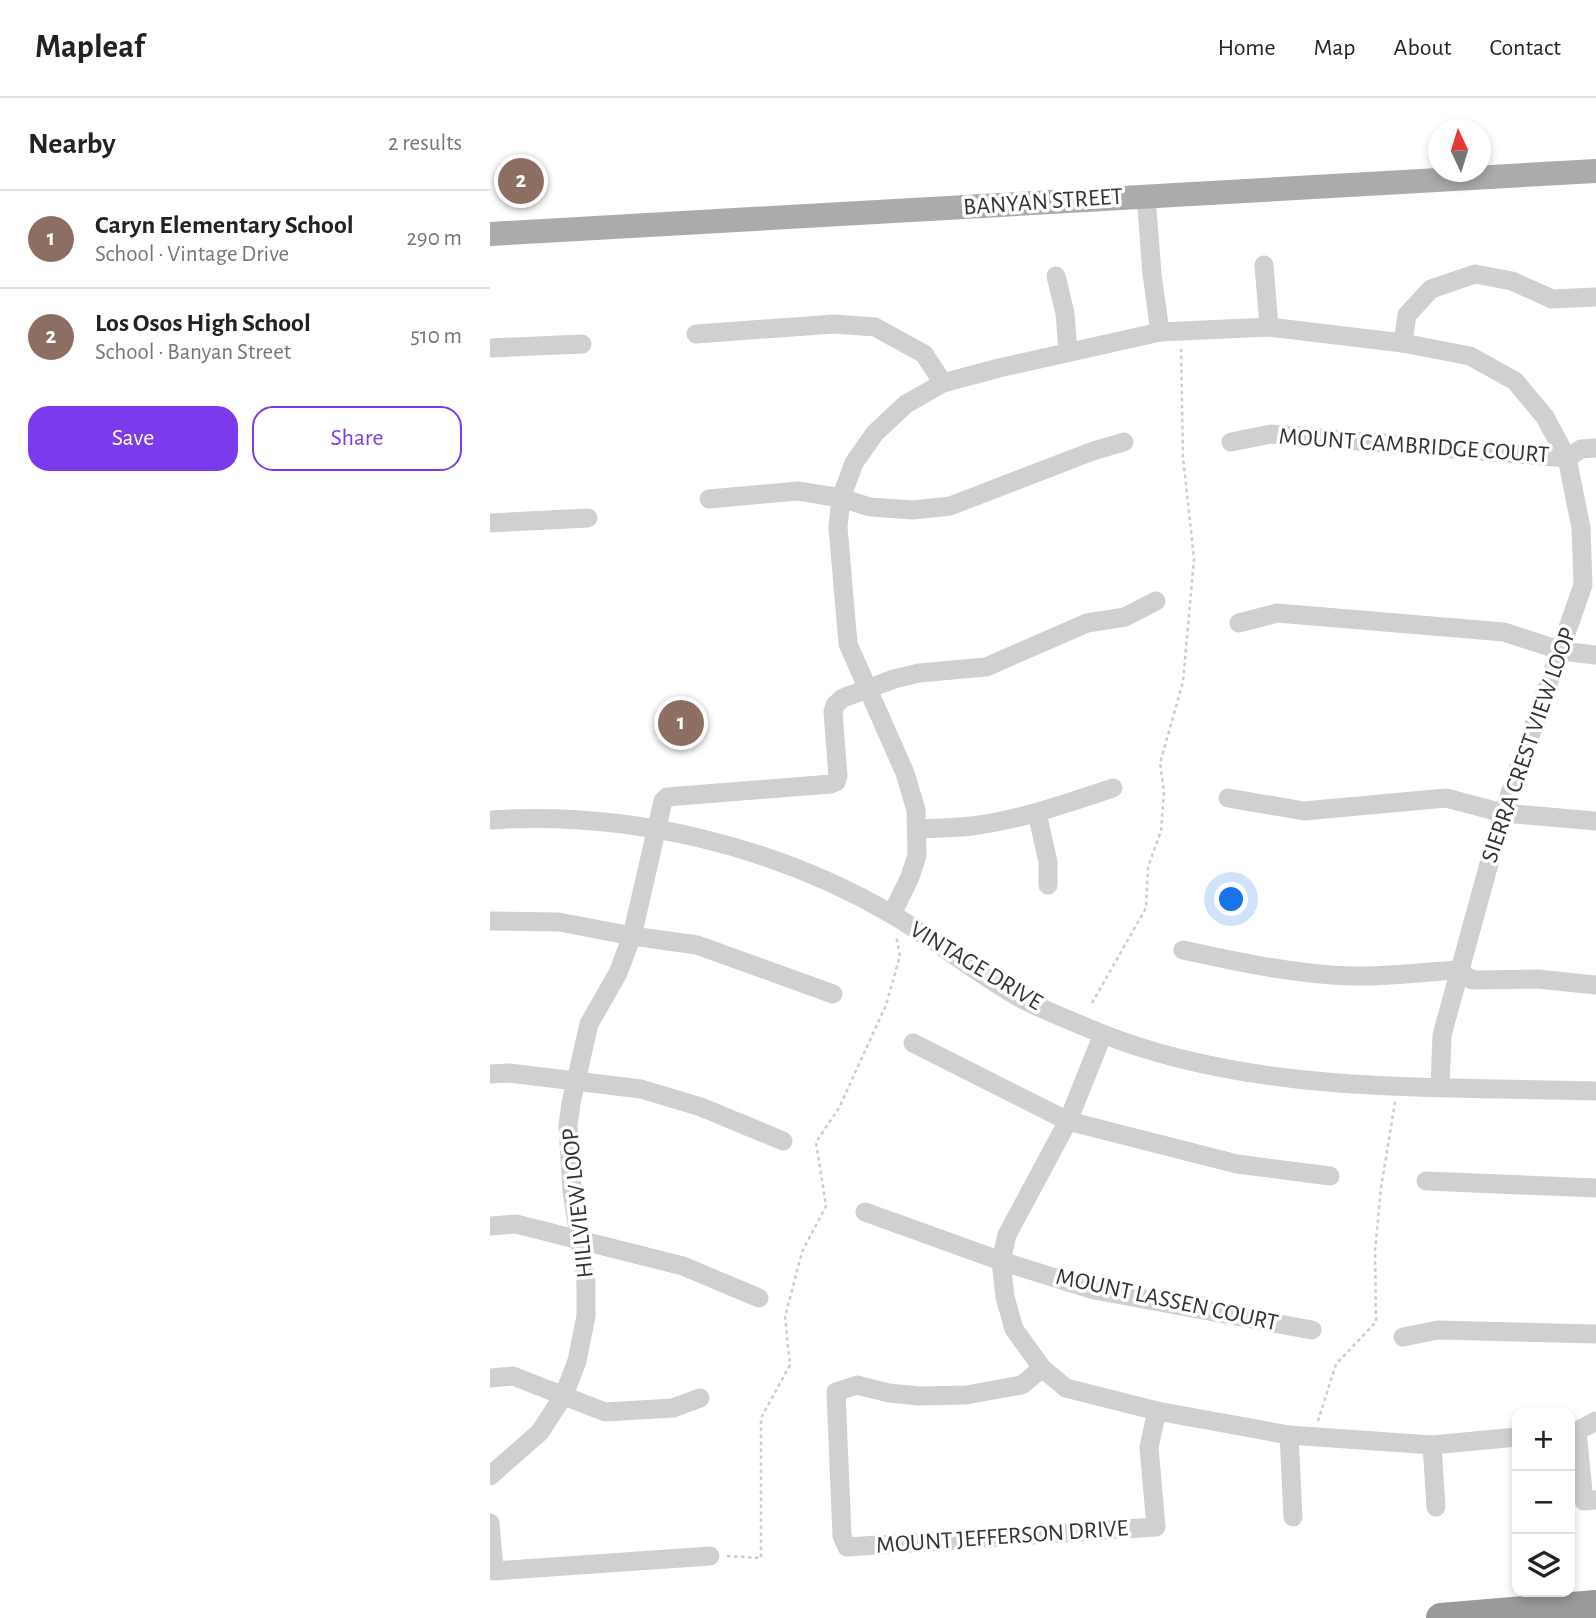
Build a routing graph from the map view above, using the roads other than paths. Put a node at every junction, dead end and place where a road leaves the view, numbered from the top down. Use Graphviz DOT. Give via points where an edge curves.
graph roads {
  1 [pos="1596,170"];
  2 [pos="1146,195"];
  3 [pos="490,234"];
  4 [pos="1264,265"];
  5 [pos="1056,276"];
  6 [pos="1596,298"];
  7 [pos="1269,327"];
  8 [pos="1160,332"];
  9 [pos="696,334"];
  10 [pos="1403,342"];
  11 [pos="582,344"];
  12 [pos="490,348"];
  13 [pos="1068,352"];
  14 [pos="943,383"];
  15 [pos="1124,442"];
  16 [pos="1231,442"];
  17 [pos="1596,448"];
  18 [pos="1567,458"];
  19 [pos="841,498"];
  20 [pos="709,499"];
  21 [pos="588,518"];
  22 [pos="490,523"];
  23 [pos="1156,601"];
  24 [pos="1239,623"];
  25 [pos="1562,651"];
  26 [pos="1596,655"];
  27 [pos="868,689"];
  28 [pos="1114,788"];
  29 [pos="1228,797"];
  30 [pos="1037,813"];
  31 [pos="1503,814"];
  32 [pos="490,820"];
  33 [pos="1596,821"];
  34 [pos="657,829"];
  35 [pos="918,829"];
  36 [pos="1048,885"];
  37 [pos="892,914"];
  38 [pos="490,921"];
  39 [pos="632,936"];
  40 [pos="1183,950"];
  41 [pos="1458,970"];
  42 [pos="1596,985"];
  43 [pos="833,994"];
  44 [pos="1102,1034"];
  45 [pos="913,1043"];
  46 [pos="490,1074"];
  47 [pos="574,1081"];
  48 [pos="1440,1087"];
  49 [pos="1596,1091"];
  50 [pos="1068,1121"];
  51 [pos="783,1141"];
  52 [pos="1330,1176"];
  53 [pos="1426,1181"];
  54 [pos="1596,1188"];
  55 [pos="865,1212"];
  56 [pos="490,1226"];
  57 [pos="580,1239"];
  58 [pos="1001,1261"];
  59 [pos="759,1298"];
  60 [pos="1312,1330"];
  61 [pos="1596,1334"];
  62 [pos="1403,1337"];
  63 [pos="1042,1368"];
  64 [pos="490,1378"];
  65 [pos="564,1395"];
  66 [pos="700,1398"];
  67 [pos="1157,1411"];
  68 [pos="1596,1421"];
  69 [pos="1575,1432"];
  70 [pos="1289,1434"];
  71 [pos="1512,1437"];
  72 [pos="1575,1439"];
  73 [pos="1432,1445"];
  74 [pos="490,1476"];
  75 [pos="1596,1500"];
  76 [pos="1436,1507"];
  77 [pos="1293,1517"];
  78 [pos="490,1523"];
  79 [pos="710,1556"];
  80 [pos="1596,1605"];
  81 [pos="1441,1618"];
  1 -- 2 [label="main road, BANYAN STREET"];
  2 -- 3 [label="main road, BANYAN STREET"];
  2 -- 8 [label="street"];
  4 -- 7 [label="street"];
  5 -- 13 [label="street"];
  6 -- 10 [label="street" via="1552,299 1512,281 1475,274 1431,289 1407,315"];
  7 -- 8 [label="street, SIERRA CREST VIEW LOOP"];
  7 -- 10 [label="street, SIERRA CREST VIEW LOOP"];
  8 -- 13 [label="street, SIERRA CREST VIEW LOOP"];
  9 -- 14 [label="street" via="834,324 875,327 924,354"];
  10 -- 18 [label="street, SIERRA CREST VIEW LOOP" via="1470,356 1515,381 1545,416"];
  11 -- 12 [label="street"];
  13 -- 14 [label="street, SIERRA CREST VIEW LOOP"];
  14 -- 19 [label="street, SIERRA CREST VIEW LOOP" via="905,404 875,433 854,463"];
  15 -- 19 [label="street" via="950,506 870,508"];
  16 -- 18 [label="street, MOUNT CAMBRIDGE COURT" via="1270,434"];
  17 -- 18 [label="street, MOUNT CAMBRIDGE COURT" via="1581,449"];
  18 -- 25 [label="street, SIERRA CREST VIEW LOOP" via="1581,528 1583,585"];
  19 -- 20 [label="street" via="798,491"];
  19 -- 27 [label="street, SIERRA CREST VIEW LOOP" via="838,527 848,644"];
  21 -- 22 [label="street"];
  23 -- 27 [label="street" via="1125,617 1087,623 986,667 919,673"];
  24 -- 25 [label="street" via="1277,613 1504,632"];
  25 -- 26 [label="street"];
  25 -- 31 [label="street, SIERRA CREST VIEW LOOP"];
  27 -- 34 [label="street, HILLVIEW LOOP" via="835,705 836,782 667,797"];
  27 -- 35 [label="street, SIERRA CREST VIEW LOOP" via="913,793"];
  28 -- 30 [label="street"];
  29 -- 31 [label="street" via="1304,811 1446,798"];
  30 -- 35 [label="street" via="971,826"];
  30 -- 36 [label="street"];
  31 -- 33 [label="street"];
  31 -- 41 [label="street, SIERRA CREST VIEW LOOP"];
  32 -- 34 [label="street, VINTAGE DRIVE" via="583,820"];
  34 -- 37 [label="street, VINTAGE DRIVE" via="712,841 804,871"];
  34 -- 39 [label="street, HILLVIEW LOOP"];
  35 -- 37 [label="street, SIERRA CREST VIEW LOOP" via="917,855"];
  37 -- 44 [label="street, VINTAGE DRIVE" via="1021,998"];
  38 -- 39 [label="street" via="559,922"];
  39 -- 43 [label="street" via="697,945"];
  39 -- 47 [label="street, HILLVIEW LOOP" via="618,973 589,1024"];
  40 -- 41 [label="street" via="1250,965 1351,976"];
  41 -- 42 [label="street" via="1472,980 1537,979"];
  41 -- 48 [label="street, SIERRA CREST VIEW LOOP" via="1442,1035"];
  44 -- 48 [label="street, VINTAGE DRIVE" via="1199,1064 1284,1078"];
  44 -- 50 [label="street"];
  45 -- 50 [label="street"];
  46 -- 47 [label="street"];
  47 -- 51 [label="street" via="641,1089 701,1107"];
  47 -- 57 [label="street, HILLVIEW LOOP" via="568,1126"];
  48 -- 49 [label="street, VINTAGE DRIVE"];
  50 -- 52 [label="street" via="1237,1164"];
  50 -- 58 [label="street" via="1007,1235"];
  53 -- 54 [label="street"];
  55 -- 58 [label="street, MOUNT LASSEN COURT"];
  56 -- 57 [label="street" via="516,1224"];
  57 -- 59 [label="street" via="683,1266"];
  57 -- 65 [label="street, HILLVIEW LOOP" via="586,1316"];
  58 -- 60 [label="street, MOUNT LASSEN COURT" via="1094,1290"];
  58 -- 63 [label="street" via="1014,1329"];
  61 -- 62 [label="street" via="1438,1330"];
  63 -- 67 [label="street" via="1066,1388"];
  63 -- 67 [label="street, MOUNT JEFFERSON DRIVE" via="1022,1385 966,1395 919,1396 858,1385 836,1392 842,1536 847,1547 1156,1527 1149,1447"];
  64 -- 65 [label="street" via="513,1376"];
  65 -- 66 [label="street" via="605,1412 673,1408"];
  65 -- 74 [label="street, HILLVIEW LOOP" via="540,1432"];
  67 -- 70 [label="street"];
  68 -- 69 [label="street"];
  70 -- 73 [label="street"];
  70 -- 77 [label="street"];
  71 -- 73 [label="street"];
  72 -- 75 [label="street" via="1584,1501"];
  73 -- 76 [label="street"];
  78 -- 79 [label="street" via="494,1571"];
  80 -- 81 [label="highway"];
}
